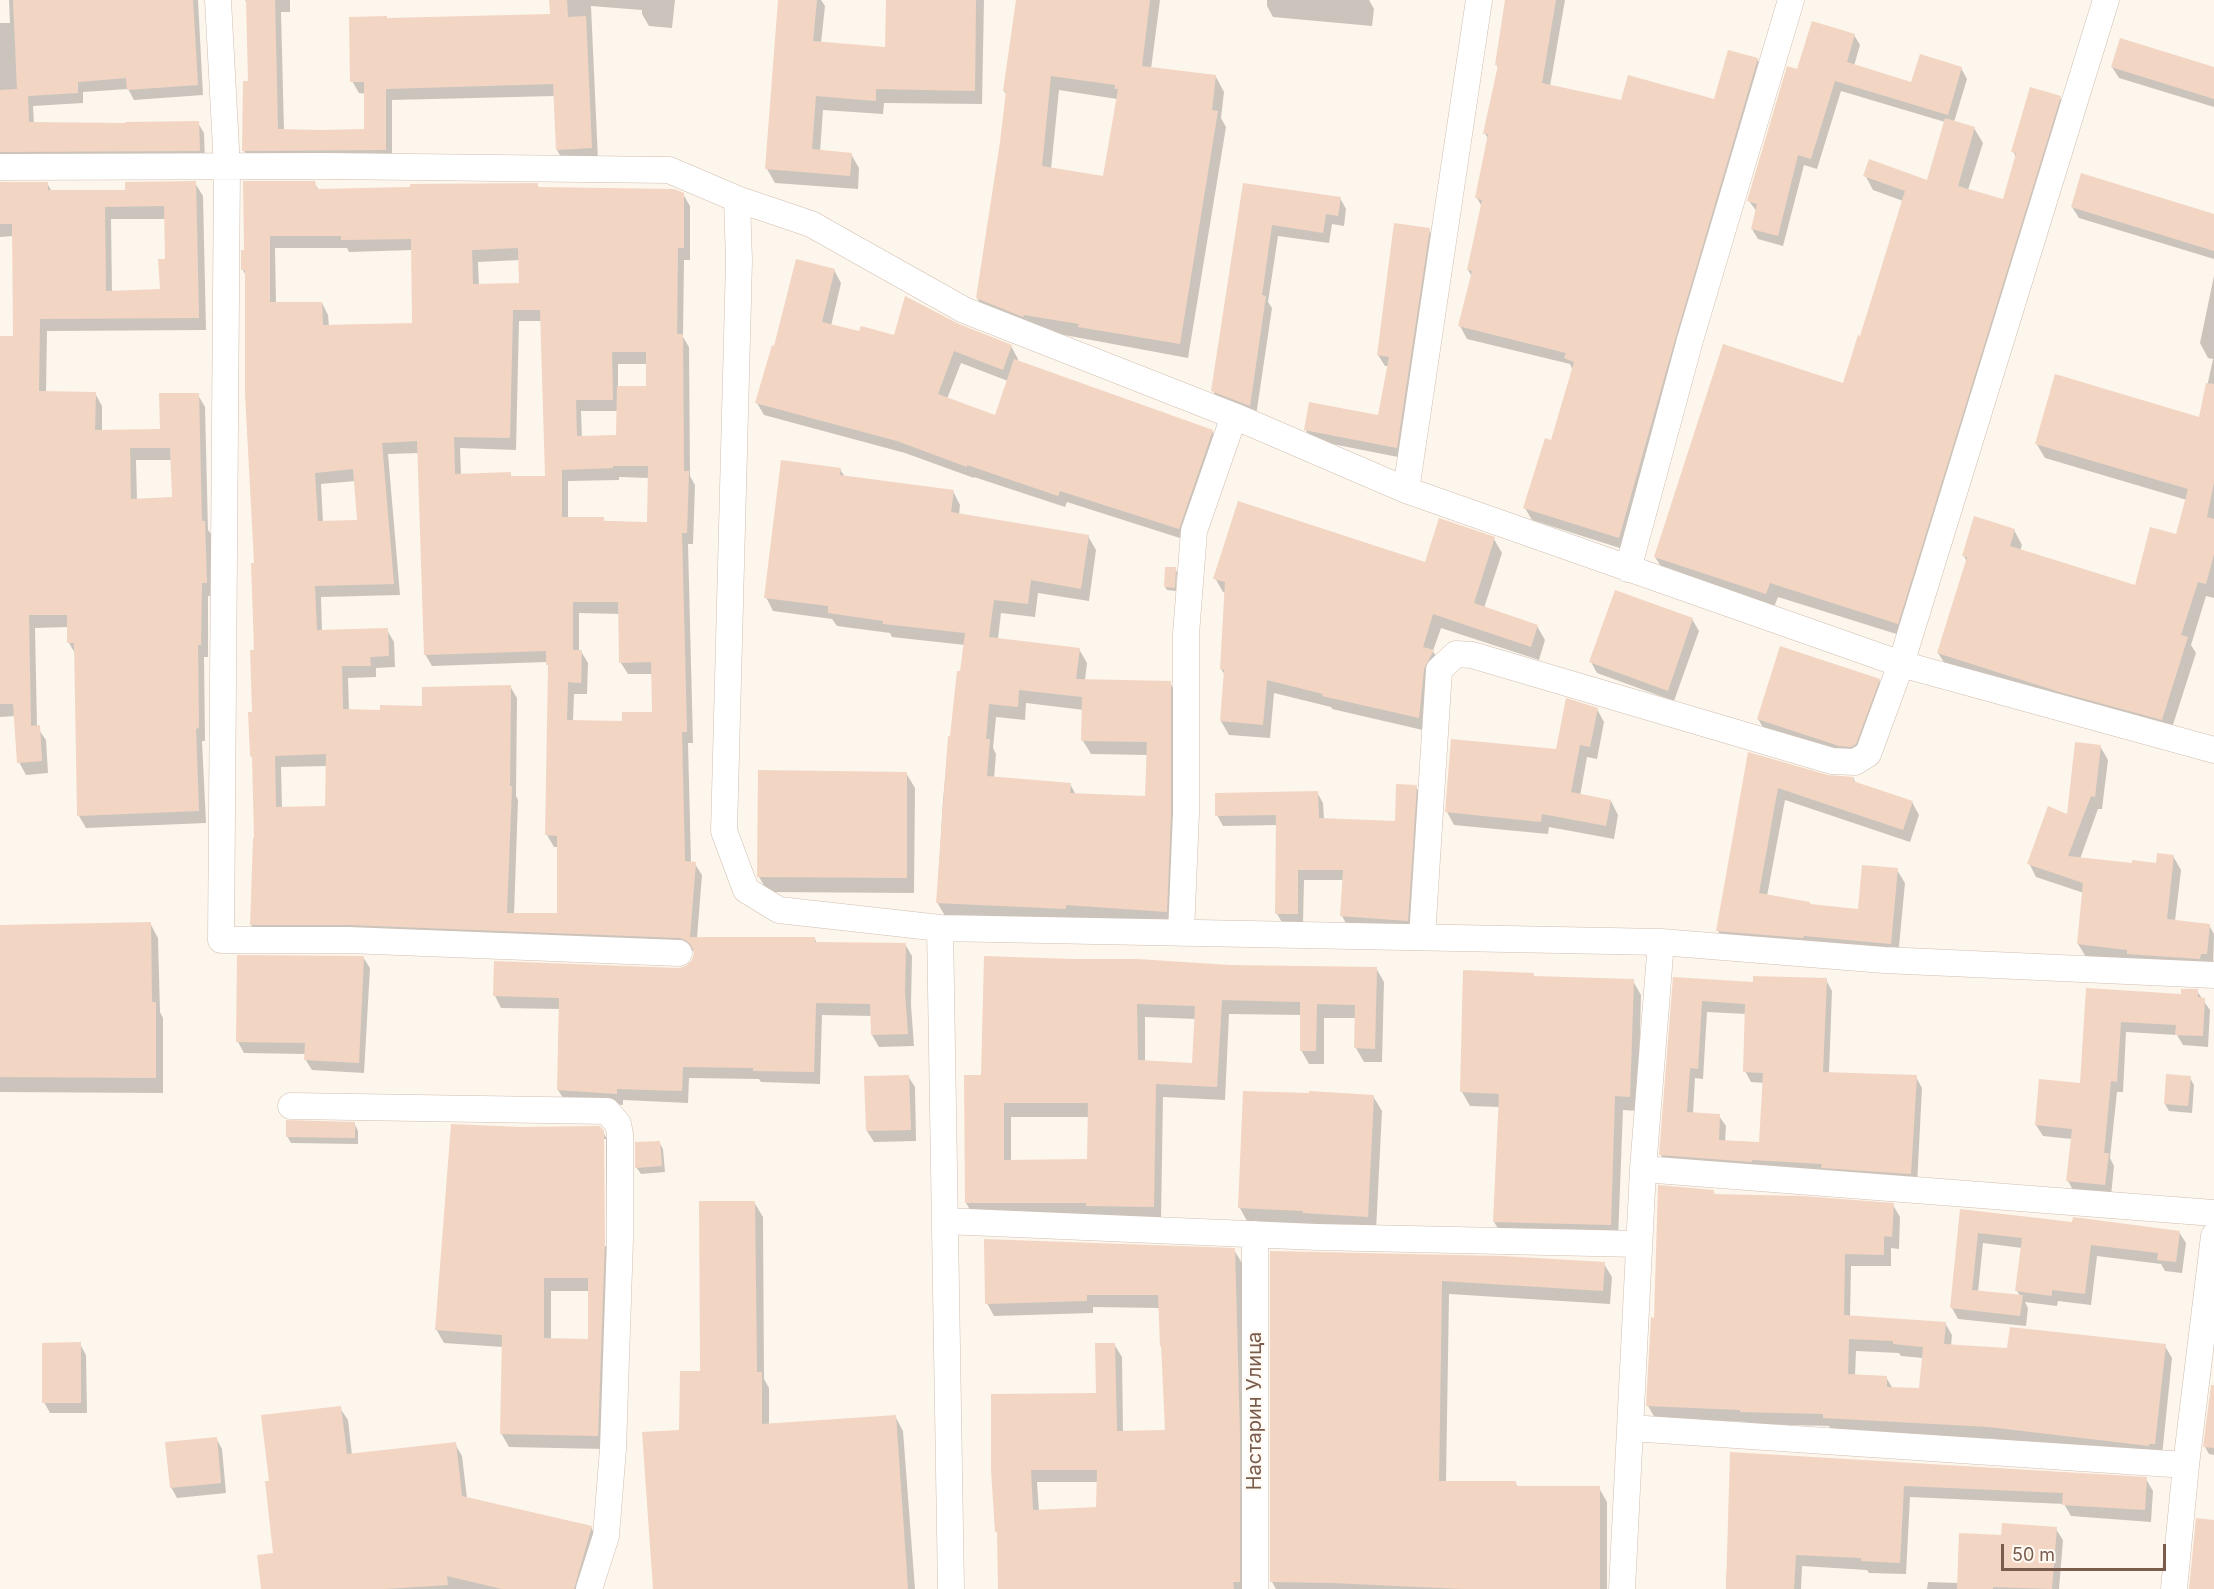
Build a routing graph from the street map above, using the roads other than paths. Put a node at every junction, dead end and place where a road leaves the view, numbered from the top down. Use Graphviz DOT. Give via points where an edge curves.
graph roads {
  1 [pos="218,0"];
  2 [pos="1479,0"];
  3 [pos="1791,0"];
  4 [pos="2106,0"];
  5 [pos="0,167"];
  6 [pos="227,167"];
  7 [pos="737,199"];
  8 [pos="1234,416"];
  9 [pos="1406,490"];
  10 [pos="1628,569"];
  11 [pos="1900,664"];
  12 [pos="2214,750"];
  13 [pos="940,928"];
  14 [pos="1181,933"];
  15 [pos="1422,938"];
  16 [pos="1661,942"];
  17 [pos="679,954"];
  18 [pos="2214,975"];
  19 [pos="291,1106"];
  20 [pos="1643,1169"];
  21 [pos="2214,1213"];
  22 [pos="945,1221"];
  23 [pos="1255,1234"];
  24 [pos="2214,1236"];
  25 [pos="1639,1244"];
  26 [pos="2207,1357"];
  27 [pos="1630,1428"];
  28 [pos="2186,1465"];
  29 [pos="590,1589"];
  30 [pos="951,1589"];
  31 [pos="1255,1589"];
  32 [pos="1622,1589"];
  33 [pos="2174,1589"];
  1 -- 6 [label="street"];
  2 -- 9 [label="street"];
  3 -- 10 [label="street" via="1690,340"];
  4 -- 11 [label="street"];
  5 -- 6 [label="street"];
  6 -- 7 [label="street" via="669,170"];
  6 -- 17 [label="street" via="220,940 348,940"];
  7 -- 8 [label="street" via="811,224 964,310"];
  7 -- 13 [label="street" via="739,261 724,831 746,890 779,910"];
  8 -- 9 [label="street"];
  8 -- 14 [label="street" via="1194,531 1186,634"];
  9 -- 10 [label="street"];
  10 -- 11 [label="street"];
  11 -- 12 [label="street"];
  11 -- 15 [label="street" via="1868,754 1855,762 1832,761 1472,655 1456,654 1439,670"];
  13 -- 14 [label="street"];
  13 -- 22 [label="street"];
  14 -- 15 [label="street"];
  15 -- 16 [label="street"];
  16 -- 18 [label="street" via="1884,960"];
  16 -- 20 [label="street"];
  19 -- 29 [label="street" via="607,1111 618,1124 620,1239 613,1449 606,1536"];
  20 -- 21 [label="street"];
  20 -- 25 [label="street"];
  22 -- 23 [label="street"];
  22 -- 30 [label="street"];
  23 -- 25 [label="street"];
  23 -- 31 [label="street, Настарин Улица"];
  24 -- 26 [label="street"];
  25 -- 27 [label="street"];
  26 -- 28 [label="street"];
  27 -- 28 [label="street"];
  27 -- 32 [label="street"];
  28 -- 33 [label="street"];
}
